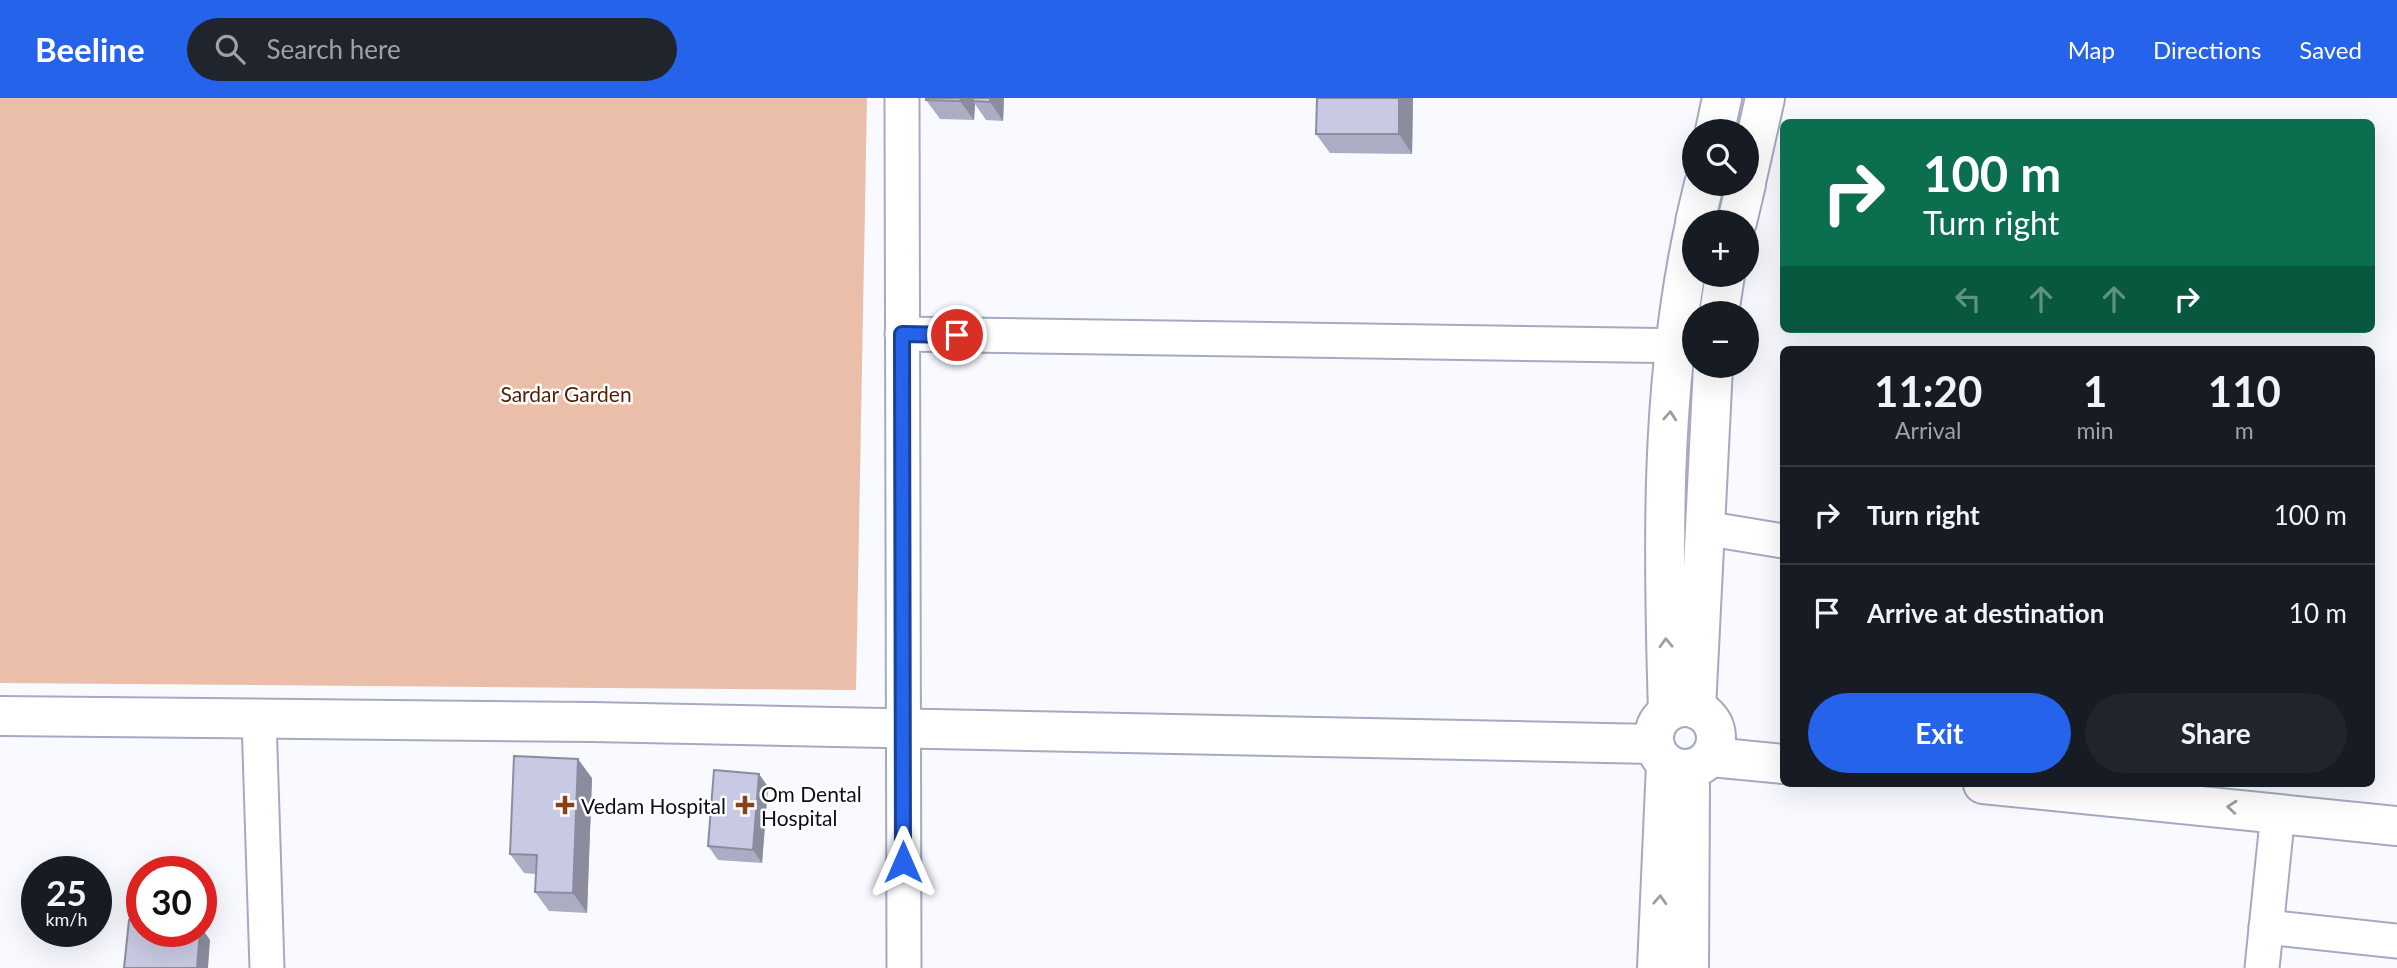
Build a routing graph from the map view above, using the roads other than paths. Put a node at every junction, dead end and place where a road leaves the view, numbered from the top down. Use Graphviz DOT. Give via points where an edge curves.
graph roads {
  1 [pos="902,98"];
  2 [pos="1722,98"];
  3 [pos="1765,98"];
  4 [pos="1718,119"];
  5 [pos="1759,125"];
  6 [pos="902,334"];
  7 [pos="1682,346"];
  8 [pos="1682,363"];
  9 [pos="1712,378"];
  10 [pos="1704,528"];
  11 [pos="1780,541"];
  12 [pos="0,716"];
  13 [pos="259,719"];
  14 [pos="901,729"];
  15 [pos="1780,738"];
  16 [pos="1686,741"];
  17 [pos="1780,763"];
  18 [pos="2015,787"];
  19 [pos="2275,787"];
  20 [pos="2397,801"];
  21 [pos="2278,812"];
  22 [pos="2397,826"];
  23 [pos="2266,927"];
  24 [pos="2397,941"];
  25 [pos="267,968"];
  26 [pos="904,968"];
  27 [pos="1657,968"];
  28 [pos="1689,968"];
  29 [pos="2262,968"];
  1 -- 6 [label="street"];
  2 -- 4 [label="street"];
  3 -- 5 [label="street"];
  6 -- 7 [label="street"];
  6 -- 14 [label="street"];
  16 -- 8 [label="street, one-way" via="1663,527"];
  9 -- 10 [label="street"];
  10 -- 11 [label="street"];
  10 -- 16 [label="street"];
  12 -- 13 [label="street"];
  13 -- 14 [label="street"];
  13 -- 25 [label="street"];
  14 -- 16 [label="street"];
  14 -- 26 [label="street"];
  15 -- 16 [label="street"];
  16 -- 17 [label="street"];
  27 -- 16 [label="street, one-way"];
  16 -- 28 [label="street"];
  21 -- 18 [label="street, one-way"];
  19 -- 20 [label="street"];
  21 -- 22 [label="street"];
  21 -- 23 [label="street"];
  23 -- 24 [label="street"];
  23 -- 29 [label="street"];
}
